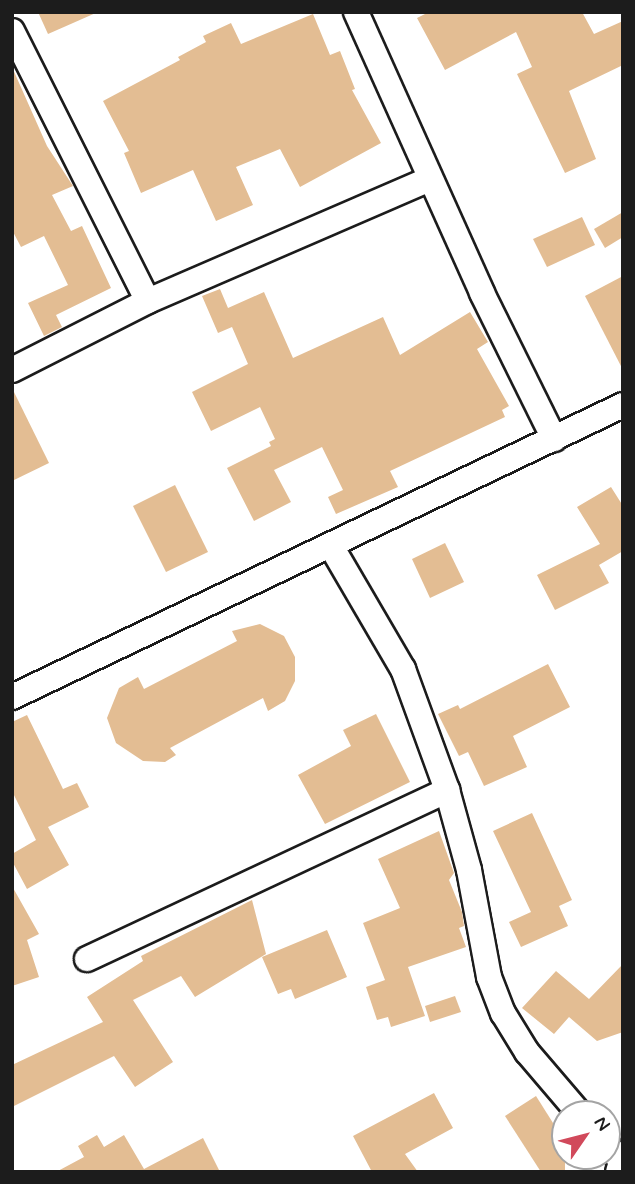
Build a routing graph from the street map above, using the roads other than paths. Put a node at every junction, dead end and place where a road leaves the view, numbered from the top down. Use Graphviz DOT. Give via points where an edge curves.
graph roads {
  1 [pos="356,12"];
  2 [pos="12,31"];
  3 [pos="20,65"];
  4 [pos="430,179"];
  5 [pos="148,301"];
  6 [pos="12,370"];
  7 [pos="623,405"];
  8 [pos="554,439"];
  9 [pos="331,546"];
  10 [pos="12,697"];
  11 [pos="447,790"];
  12 [pos="87,959"];
  13 [pos="568,1100"];
  1 -- 4 [label="street"];
  2 -- 3 [label="street"];
  3 -- 5 [label="street"];
  4 -- 5 [label="street"];
  4 -- 8 [label="street"];
  5 -- 6 [label="street"];
  7 -- 8 [label="street"];
  8 -- 9 [label="street"];
  9 -- 10 [label="street"];
  9 -- 11 [label="street" via="403,669"];
  11 -- 12 [label="street"];
  11 -- 13 [label="street" via="469,870 489,977 503,1013 527,1052"];
}
